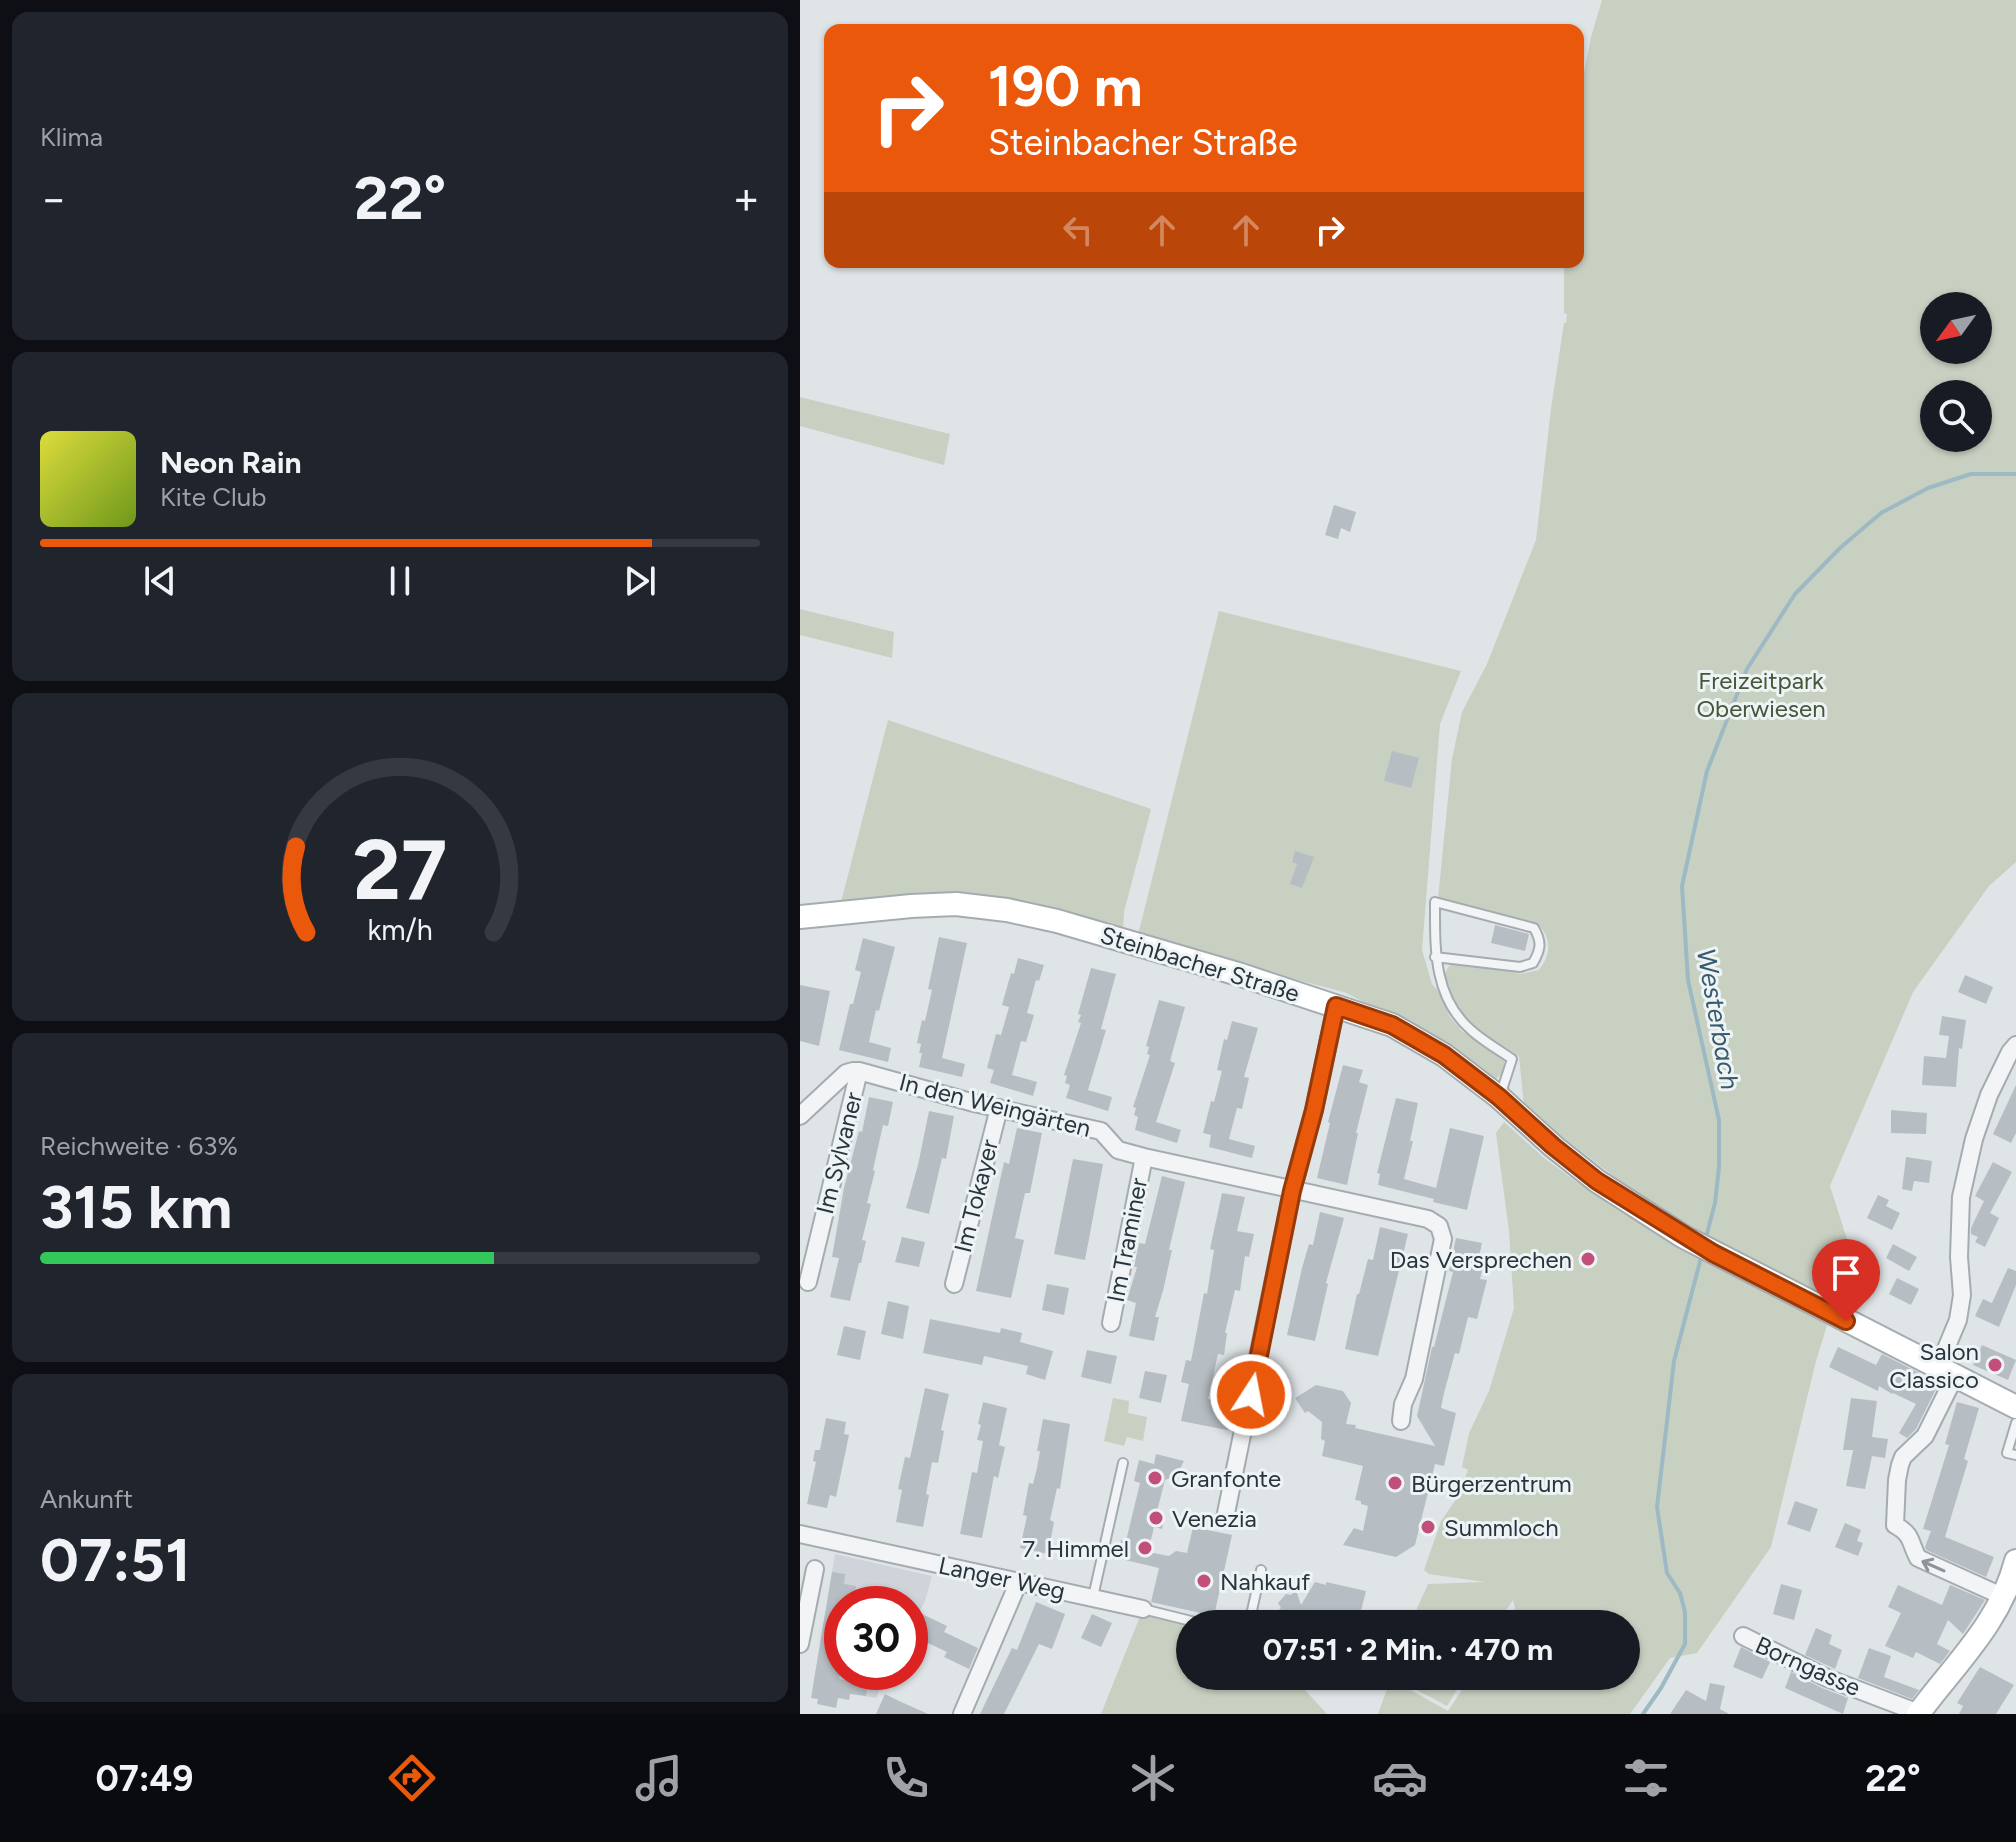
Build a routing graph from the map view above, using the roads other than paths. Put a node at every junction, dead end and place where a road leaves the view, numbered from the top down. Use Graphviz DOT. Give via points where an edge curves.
graph roads {
  1 [pos="800,917"];
  2 [pos="1435,957"];
  3 [pos="1336,1006"];
  4 [pos="2016,1045"];
  5 [pos="859,1071"];
  6 [pos="1499,1097"];
  7 [pos="999,1108"];
  8 [pos="800,1116"];
  9 [pos="1144,1157"];
  10 [pos="1292,1191"];
  11 [pos="808,1282"];
  12 [pos="954,1284"];
  13 [pos="1111,1323"];
  14 [pos="1946,1372"];
  15 [pos="2016,1407"];
  16 [pos="1401,1421"];
  17 [pos="2016,1423"];
  18 [pos="2016,1455"];
  19 [pos="1123,1463"];
  20 [pos="1225,1518"];
  21 [pos="800,1534"];
  22 [pos="2015,1568"];
  23 [pos="815,1569"];
  24 [pos="1261,1570"];
  25 [pos="1019,1581"];
  26 [pos="1093,1597"];
  27 [pos="2004,1597"];
  28 [pos="1143,1609"];
  29 [pos="1252,1610"];
  30 [pos="1176,1617"];
  31 [pos="1743,1636"];
  32 [pos="800,1644"];
  33 [pos="962,1714"];
  34 [pos="1918,1714"];
  1 -- 3 [label="main road, Steinbacher Straße" via="956,904 1007,910"];
  2 -- 2 [label="lane" via="1520,967 1533,963 1540,939 1534,928 1435,902"];
  2 -- 6 [label="lane" via="1454,1011 1512,1059"];
  3 -- 6 [label="main road, Steinbacher Straße" via="1392,1025 1444,1055"];
  3 -- 10 [label="street"];
  4 -- 14 [label="street" via="1989,1095 1961,1197 1962,1295"];
  5 -- 7 [label="street, In den Weingärten"];
  5 -- 8 [label="street" via="846,1073"];
  5 -- 11 [label="street, Im Sylvaner"];
  6 -- 14 [label="main road, Steinbacher Straße" via="1597,1181 1693,1242"];
  7 -- 9 [label="street, In den Weingärten" via="1101,1131 1118,1150"];
  7 -- 12 [label="street, Im Tokayer"];
  9 -- 10 [label="street, In den Weingärten"];
  9 -- 13 [label="street, Im Traminer"];
  10 -- 16 [label="street, In den Weingärten" via="1428,1219 1439,1226 1443,1239"];
  10 -- 20 [label="street"];
  14 -- 15 [label="main road, Steinbacher Straße"];
  27 -- 14 [label="street, one-way" via="1923,1562 1910,1536 1895,1525 1900,1465 1925,1436"];
  17 -- 18 [label="lane" via="2007,1453"];
  19 -- 26 [label="lane"];
  21 -- 25 [label="street, Langer Weg"];
  22 -- 27 [label="main road"];
  23 -- 32 [label="street"];
  24 -- 29 [label="lane"];
  25 -- 26 [label="street, Langer Weg"];
  25 -- 33 [label="street"];
  26 -- 28 [label="street, Langer Weg"];
  27 -- 34 [label="main road" via="1975,1645"];
  28 -- 30 [label="lane, Langer Weg"];
  31 -- 34 [label="street, Borngasse" via="1827,1678"];
}
